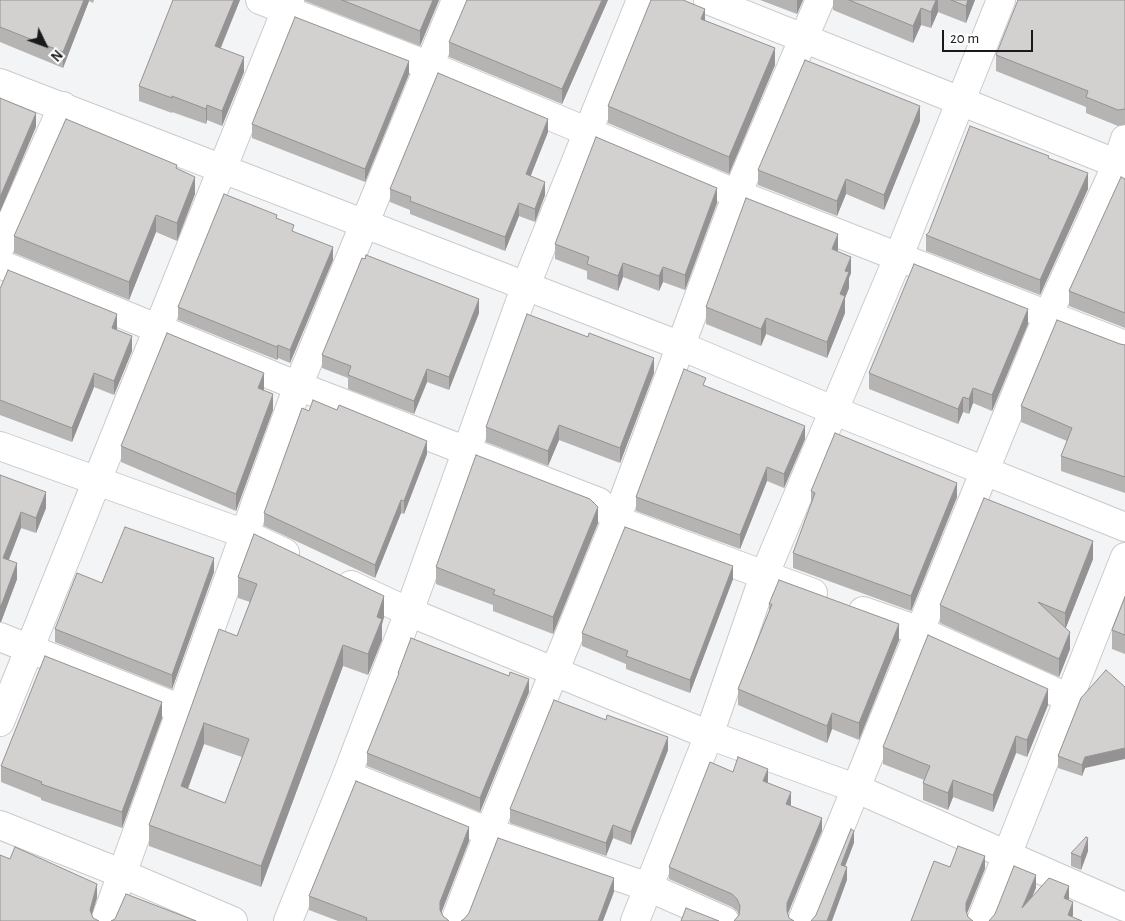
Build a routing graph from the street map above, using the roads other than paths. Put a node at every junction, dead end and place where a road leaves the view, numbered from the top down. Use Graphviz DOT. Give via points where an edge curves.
graph roads {
  1 [pos="260,0"];
  2 [pos="456,0"];
  3 [pos="641,0"];
  4 [pos="708,0"];
  5 [pos="820,0"];
  6 [pos="1001,0"];
  7 [pos="288,5"];
  8 [pos="803,40"];
  9 [pos="430,66"];
  10 [pos="0,83"];
  11 [pos="961,103"];
  12 [pos="63,106"];
  13 [pos="587,132"];
  14 [pos="1122,157"];
  15 [pos="222,168"];
  16 [pos="736,194"];
  17 [pos="364,224"];
  18 [pos="0,247"];
  19 [pos="898,258"];
  20 [pos="0,264"];
  21 [pos="526,285"];
  22 [pos="1048,315"];
  23 [pos="157,330"];
  24 [pos="1125,345"];
  25 [pos="681,346"];
  26 [pos="298,386"];
  27 [pos="834,411"];
  28 [pos="0,446"];
  29 [pos="466,452"];
  30 [pos="984,471"];
  31 [pos="96,482"];
  32 [pos="616,520"];
  33 [pos="1125,527"];
  34 [pos="245,534"];
  35 [pos="1125,556"];
  36 [pos="306,563"];
  37 [pos="331,575"];
  38 [pos="764,576"];
  39 [pos="409,612"];
  40 [pos="920,631"];
  41 [pos="0,637"];
  42 [pos="30,648"];
  43 [pos="554,672"];
  44 [pos="1069,698"];
  45 [pos="181,709"];
  46 [pos="0,722"];
  47 [pos="709,735"];
  48 [pos="347,775"];
  49 [pos="855,788"];
  50 [pos="0,825"];
  51 [pos="489,832"];
  52 [pos="1007,855"];
  53 [pos="123,874"];
  54 [pos="648,887"];
  55 [pos="1125,907"];
  56 [pos="105,921"];
  57 [pos="233,921"];
  58 [pos="288,921"];
  59 [pos="455,921"];
  60 [pos="635,921"];
  61 [pos="725,921"];
  62 [pos="802,921"];
  63 [pos="980,921"];
  1 -- 7 [label="street"];
  2 -- 9 [label="street"];
  3 -- 13 [label="street"];
  4 -- 8 [label="street"];
  5 -- 8 [label="street"];
  6 -- 11 [label="street"];
  7 -- 9 [label="street"];
  7 -- 15 [label="street"];
  8 -- 11 [label="street"];
  8 -- 16 [label="street"];
  9 -- 13 [label="street"];
  9 -- 17 [label="street"];
  10 -- 12 [label="street"];
  11 -- 14 [label="street"];
  11 -- 19 [label="street"];
  12 -- 15 [label="street"];
  12 -- 18 [label="street"];
  13 -- 16 [label="street"];
  13 -- 21 [label="street"];
  14 -- 22 [label="street"];
  15 -- 17 [label="street"];
  15 -- 23 [label="street"];
  16 -- 19 [label="street"];
  16 -- 25 [label="street"];
  17 -- 21 [label="street"];
  17 -- 26 [label="street"];
  19 -- 22 [label="street"];
  19 -- 27 [label="street"];
  20 -- 23 [label="street"];
  21 -- 25 [label="street"];
  21 -- 29 [label="street"];
  22 -- 24 [label="street"];
  22 -- 30 [label="street"];
  23 -- 26 [label="street"];
  23 -- 31 [label="street"];
  25 -- 27 [label="street"];
  25 -- 32 [label="street"];
  26 -- 29 [label="street"];
  26 -- 34 [label="street"];
  27 -- 30 [label="street"];
  27 -- 38 [label="street"];
  28 -- 31 [label="street"];
  29 -- 32 [label="street" via="599,502"];
  29 -- 39 [label="street"];
  30 -- 33 [label="street"];
  30 -- 40 [label="street"];
  31 -- 34 [label="street"];
  31 -- 42 [label="street"];
  32 -- 38 [label="street"];
  32 -- 43 [label="street"];
  34 -- 36 [label="street"];
  34 -- 45 [label="street"];
  35 -- 44 [label="street"];
  37 -- 39 [label="street"];
  38 -- 40 [label="street"];
  38 -- 47 [label="street"];
  39 -- 43 [label="street"];
  39 -- 48 [label="street"];
  40 -- 44 [label="street"];
  40 -- 49 [label="street"];
  41 -- 42 [label="street"];
  42 -- 45 [label="street"];
  42 -- 46 [label="street"];
  43 -- 47 [label="street"];
  43 -- 51 [label="street"];
  44 -- 52 [label="street"];
  45 -- 53 [label="street"];
  47 -- 49 [label="street"];
  47 -- 54 [label="street"];
  48 -- 51 [label="street"];
  48 -- 58 [label="street"];
  49 -- 52 [label="street"];
  49 -- 62 [label="street"];
  50 -- 53 [label="street"];
  51 -- 54 [label="street"];
  51 -- 59 [label="street"];
  52 -- 55 [label="street"];
  52 -- 63 [label="street"];
  53 -- 56 [label="street"];
  53 -- 57 [label="street"];
  54 -- 60 [label="street"];
  54 -- 61 [label="street"];
}
